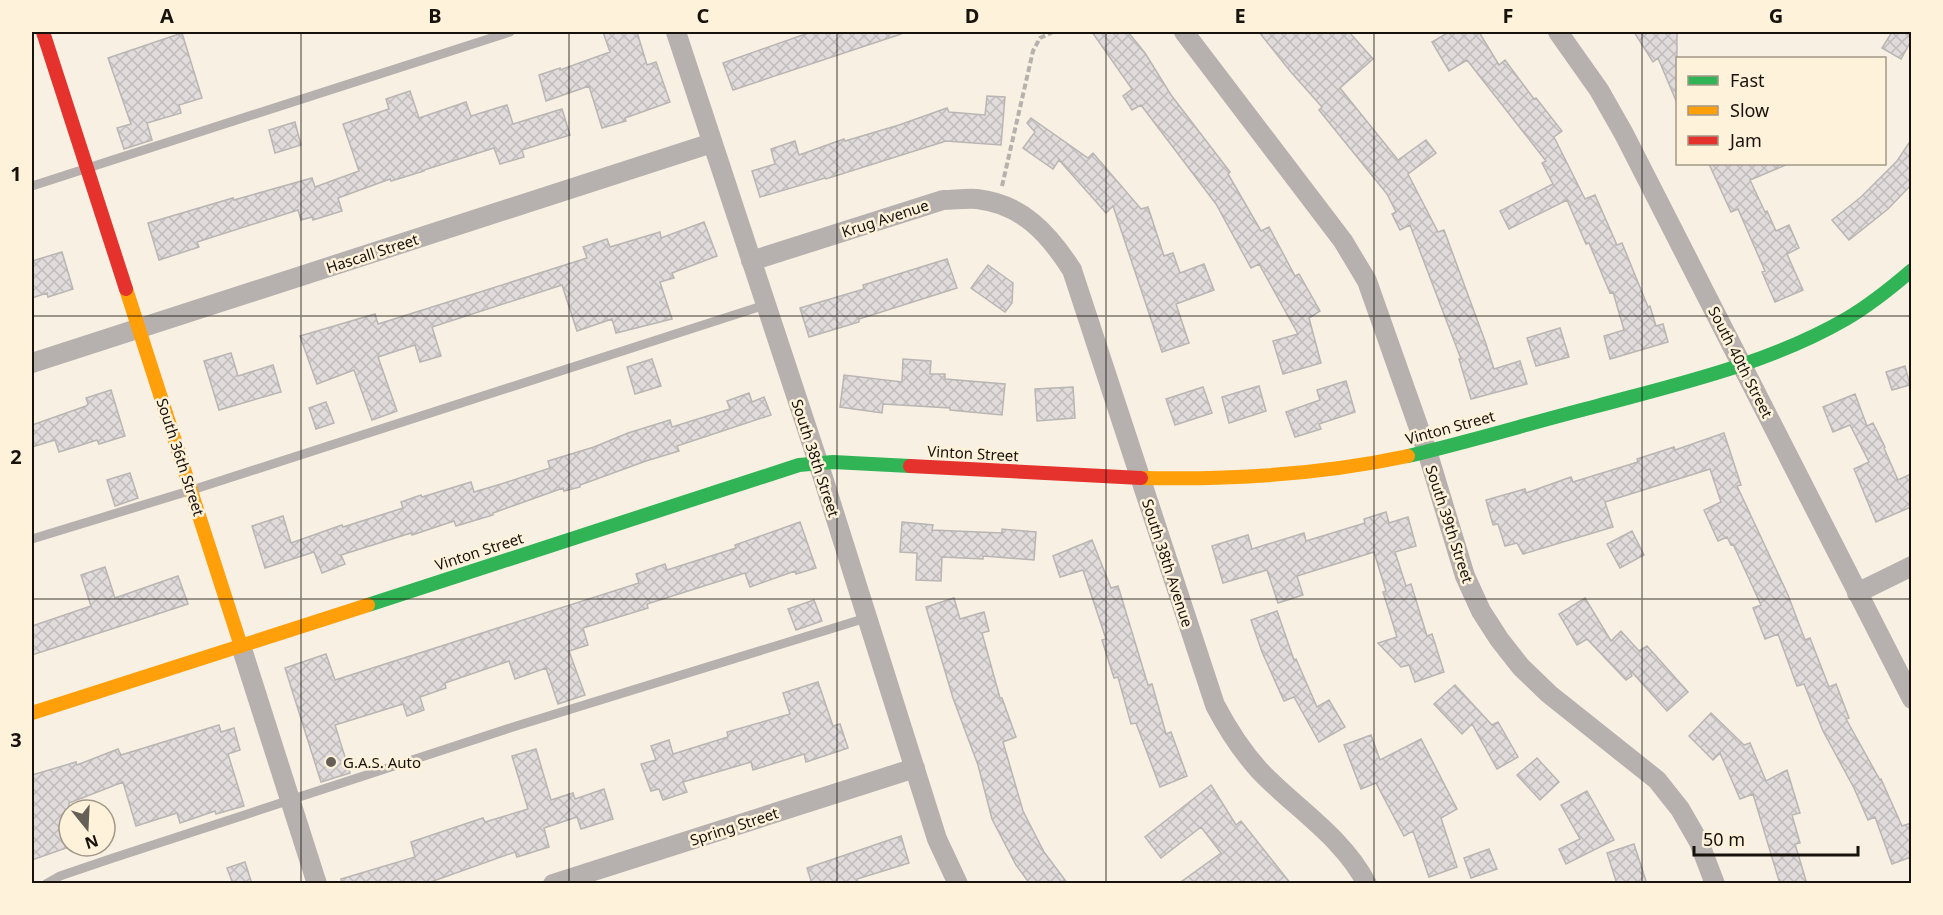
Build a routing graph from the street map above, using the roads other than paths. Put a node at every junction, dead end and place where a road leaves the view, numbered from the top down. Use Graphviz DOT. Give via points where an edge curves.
graph roads {
  1 [pos="43,32"];
  2 [pos="510,32"];
  3 [pos="676,32"];
  4 [pos="1184,32"];
  5 [pos="1558,32"];
  6 [pos="712,143"];
  7 [pos="87,168"];
  8 [pos="32,186"];
  9 [pos="1021,214"];
  10 [pos="751,261"];
  11 [pos="1911,270"];
  12 [pos="765,305"];
  13 [pos="138,329"];
  14 [pos="32,363"];
  15 [pos="1743,365"];
  16 [pos="1427,451"];
  17 [pos="818,462"];
  18 [pos="1141,478"];
  19 [pos="192,490"];
  20 [pos="32,539"];
  21 [pos="1911,566"];
  22 [pos="1857,593"];
  23 [pos="867,618"];
  24 [pos="241,646"];
  25 [pos="1911,699"];
  26 [pos="32,713"];
  27 [pos="915,768"];
  28 [pos="290,801"];
  29 [pos="46,884"];
  30 [pos="317,884"];
  31 [pos="553,884"];
  32 [pos="958,884"];
  33 [pos="1367,884"];
  34 [pos="1715,884"];
  1 -- 7 [label="street, South 36th Street"];
  2 -- 7 [label="lane"];
  3 -- 6 [label="street, South 38th Street"];
  4 -- 16 [label="street, South 39th Street" via="1354,257 1377,306"];
  5 -- 15 [label="street, South 40th Street" via="1624,134"];
  6 -- 10 [label="street, South 38th Street"];
  6 -- 13 [label="street, Hascall Street"];
  7 -- 8 [label="lane"];
  7 -- 13 [label="street, South 36th Street"];
  9 -- 10 [label="street, Krug Avenue" via="974,199 943,200"];
  9 -- 18 [label="street, South 38th Avenue" via="1056,244 1072,270"];
  10 -- 12 [label="street, South 38th Street"];
  11 -- 15 [label="street, Vinton Street" via="1829,329"];
  12 -- 17 [label="street, South 38th Street"];
  12 -- 19 [label="lane"];
  13 -- 14 [label="street, Hascall Street"];
  13 -- 19 [label="street, South 36th Street"];
  15 -- 16 [label="street, Vinton Street"];
  15 -- 22 [label="street, South 40th Street"];
  16 -- 18 [label="street, Vinton Street" via="1281,476"];
  16 -- 34 [label="street, South 39th Street" via="1465,576 1499,639 1549,694 1657,780 1695,834"];
  17 -- 18 [label="street, Vinton Street"];
  17 -- 23 [label="street, South 38th Street"];
  17 -- 24 [label="street, Vinton Street" via="774,472"];
  18 -- 33 [label="street, South 38th Avenue" via="1207,683 1224,722 1260,770 1342,848"];
  19 -- 20 [label="lane"];
  19 -- 24 [label="street, South 36th Street"];
  21 -- 22 [label="street"];
  22 -- 25 [label="street, South 40th Street"];
  23 -- 27 [label="street, South 38th Street"];
  23 -- 28 [label="lane" via="513,727"];
  24 -- 26 [label="street, Vinton Street"];
  24 -- 28 [label="street, South 36th Street"];
  27 -- 31 [label="street, Spring Street"];
  27 -- 32 [label="street, South 38th Street" via="937,840"];
  28 -- 29 [label="lane" via="60,876"];
  28 -- 30 [label="street, South 36th Street"];
}
